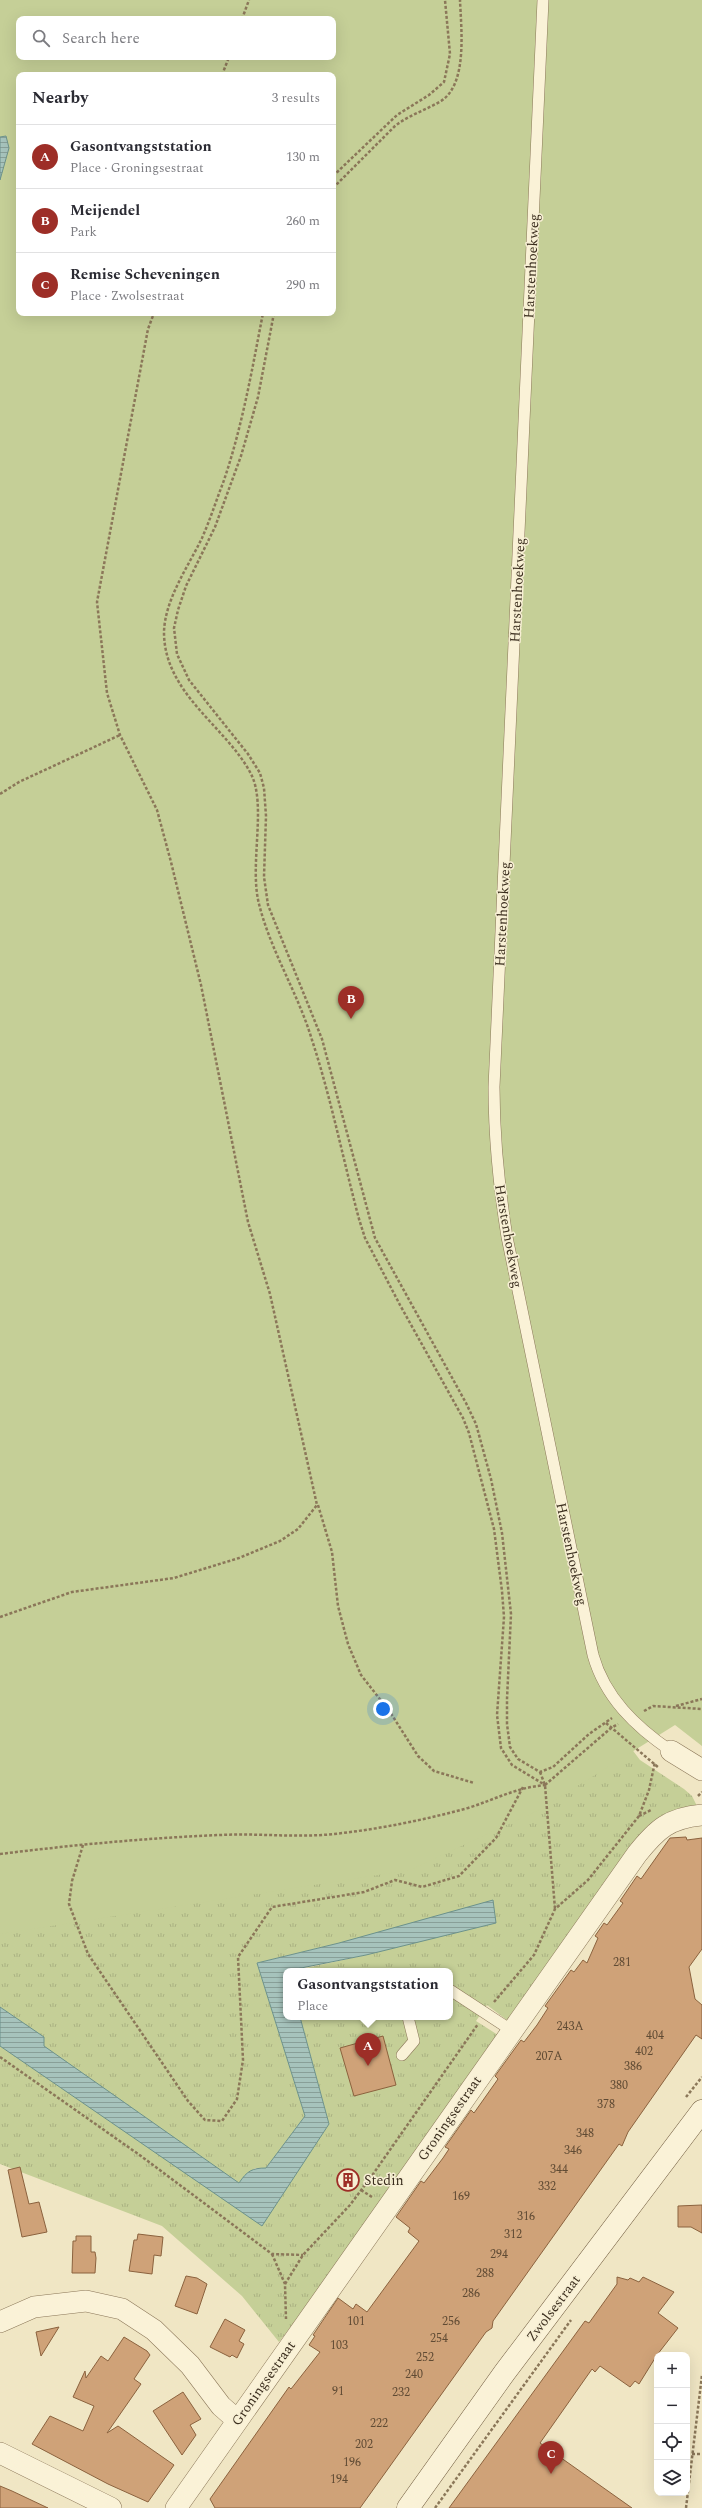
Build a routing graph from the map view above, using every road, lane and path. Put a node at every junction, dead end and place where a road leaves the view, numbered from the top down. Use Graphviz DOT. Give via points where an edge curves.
graph roads {
  1 [pos="249,0"];
  2 [pos="445,0"];
  3 [pos="460,0"];
  4 [pos="543,0"];
  5 [pos="243,16"];
  6 [pos="228,60"];
  7 [pos="223,72"];
  8 [pos="336,173"];
  9 [pos="336,185"];
  10 [pos="153,316"];
  11 [pos="262,316"];
  12 [pos="273,316"];
  13 [pos="120,735"];
  14 [pos="0,794"];
  15 [pos="317,1505"];
  16 [pos="0,1617"];
  17 [pos="702,1699"];
  18 [pos="674,1706"];
  19 [pos="702,1709"];
  20 [pos="630,1718"];
  21 [pos="606,1723"];
  22 [pos="664,1754"];
  23 [pos="702,1770"];
  24 [pos="540,1772"];
  25 [pos="474,1783"];
  26 [pos="545,1785"];
  27 [pos="523,1787"];
  28 [pos="702,1815"];
  29 [pos="84,1845"];
  30 [pos="0,1854"];
  31 [pos="555,1910"];
  32 [pos="453,1992"];
  33 [pos="485,2014"];
  34 [pos="409,2020"];
  35 [pos="511,2030"];
  36 [pos="402,2055"];
  37 [pos="0,2057"];
  38 [pos="702,2111"];
  39 [pos="272,2254"];
  40 [pos="302,2255"];
  41 [pos="285,2284"];
  42 [pos="573,2318"];
  43 [pos="0,2322"];
  44 [pos="286,2349"];
  45 [pos="702,2375"];
  46 [pos="237,2420"];
  47 [pos="0,2453"];
  48 [pos="692,2454"];
  49 [pos="702,2454"];
  50 [pos="110,2508"];
  51 [pos="176,2508"];
  52 [pos="408,2508"];
  53 [pos="436,2508"];
  54 [pos="686,2508"];
  1 -- 5 [label="path"];
  2 -- 8 [label="path" via="450,54 444,82 429,96 397,115"];
  3 -- 9 [label="path" via="460,56 454,88 441,100 395,126"];
  4 -- 20 [label="lane, Harstenhoekweg" via="494,1087 494,1137 508,1237 593,1656 604,1685"];
  6 -- 7 [label="path"];
  10 -- 13 [label="path" via="113,508 97,602 107,693"];
  11 -- 26 [label="path" via="241,424 203,535 166,617 166,647 176,676 187,694 242,761 254,782 258,806 256,886 259,904 282,969 312,1038 365,1238 463,1418 488,1503 494,1529 503,1603 497,1715 500,1748 512,1765"];
  12 -- 24 [label="path" via="258,397 242,456 178,610 174,628 177,654 189,680 260,773 265,802 264,877 268,905 322,1040 375,1238 476,1424 502,1533 511,1614 507,1700 510,1747 518,1759"];
  13 -- 14 [label="path" via="19,782"];
  13 -- 15 [label="path" via="157,810 171,862 201,985 248,1222 270,1294"];
  15 -- 16 [label="path" via="298,1529 239,1558 174,1578 72,1592"];
  15 -- 25 [label="path" via="332,1552 338,1606 361,1675 390,1712 418,1756 434,1771"];
  17 -- 18 [label="path"];
  18 -- 19 [label="path"];
  18 -- 20 [label="path" via="653,1706"];
  20 -- 22 [label="lane, Harstenhoekweg" via="650,1736"];
  20 -- 26 [label="path" via="611,1728"];
  21 -- 24 [label="path" via="589,1734 553,1767"];
  22 -- 23 [label="street, Harstenhoekweg"];
  22 -- 31 [label="path" via="639,1816 588,1880"];
  24 -- 26 [label="path"];
  26 -- 27 [label="path"];
  26 -- 31 [label="path"];
  27 -- 29 [label="path" via="470,1807 416,1822 334,1834 222,1835"];
  27 -- 29 [label="path" via="496,1838 459,1876 422,1887 395,1880 364,1892 272,1907 238,1957 243,2060 237,2099 222,2121 205,2120 188,2101 88,1954 70,1904 72,1881"];
  28 -- 35 [label="street, Groningsestraat" via="676,1820 654,1832"];
  29 -- 30 [label="path"];
  31 -- 33 [label="path" via="534,1955"];
  32 -- 33 [label="lane"];
  33 -- 35 [label="lane"];
  33 -- 40 [label="path" via="350,2206"];
  34 -- 36 [label="lane" via="414,2041"];
  35 -- 44 [label="street, Groningsestraat"];
  37 -- 39 [label="path" via="147,2160"];
  38 -- 52 [label="main road, Zwolsestraat" via="506,2372"];
  39 -- 40 [label="path"];
  39 -- 41 [label="path"];
  40 -- 41 [label="path"];
  41 -- 44 [label="path"];
  42 -- 53 [label="path, Zwolsestraat"];
  43 -- 46 [label="street" via="34,2307 86,2301 122,2309 154,2330 190,2365 221,2406"];
  44 -- 46 [label="street, Groningsestraat"];
  45 -- 48 [label="path"];
  46 -- 51 [label="street, Groningsestraat"];
  47 -- 50 [label="street"];
  48 -- 49 [label="path"];
  48 -- 54 [label="path"];
}
